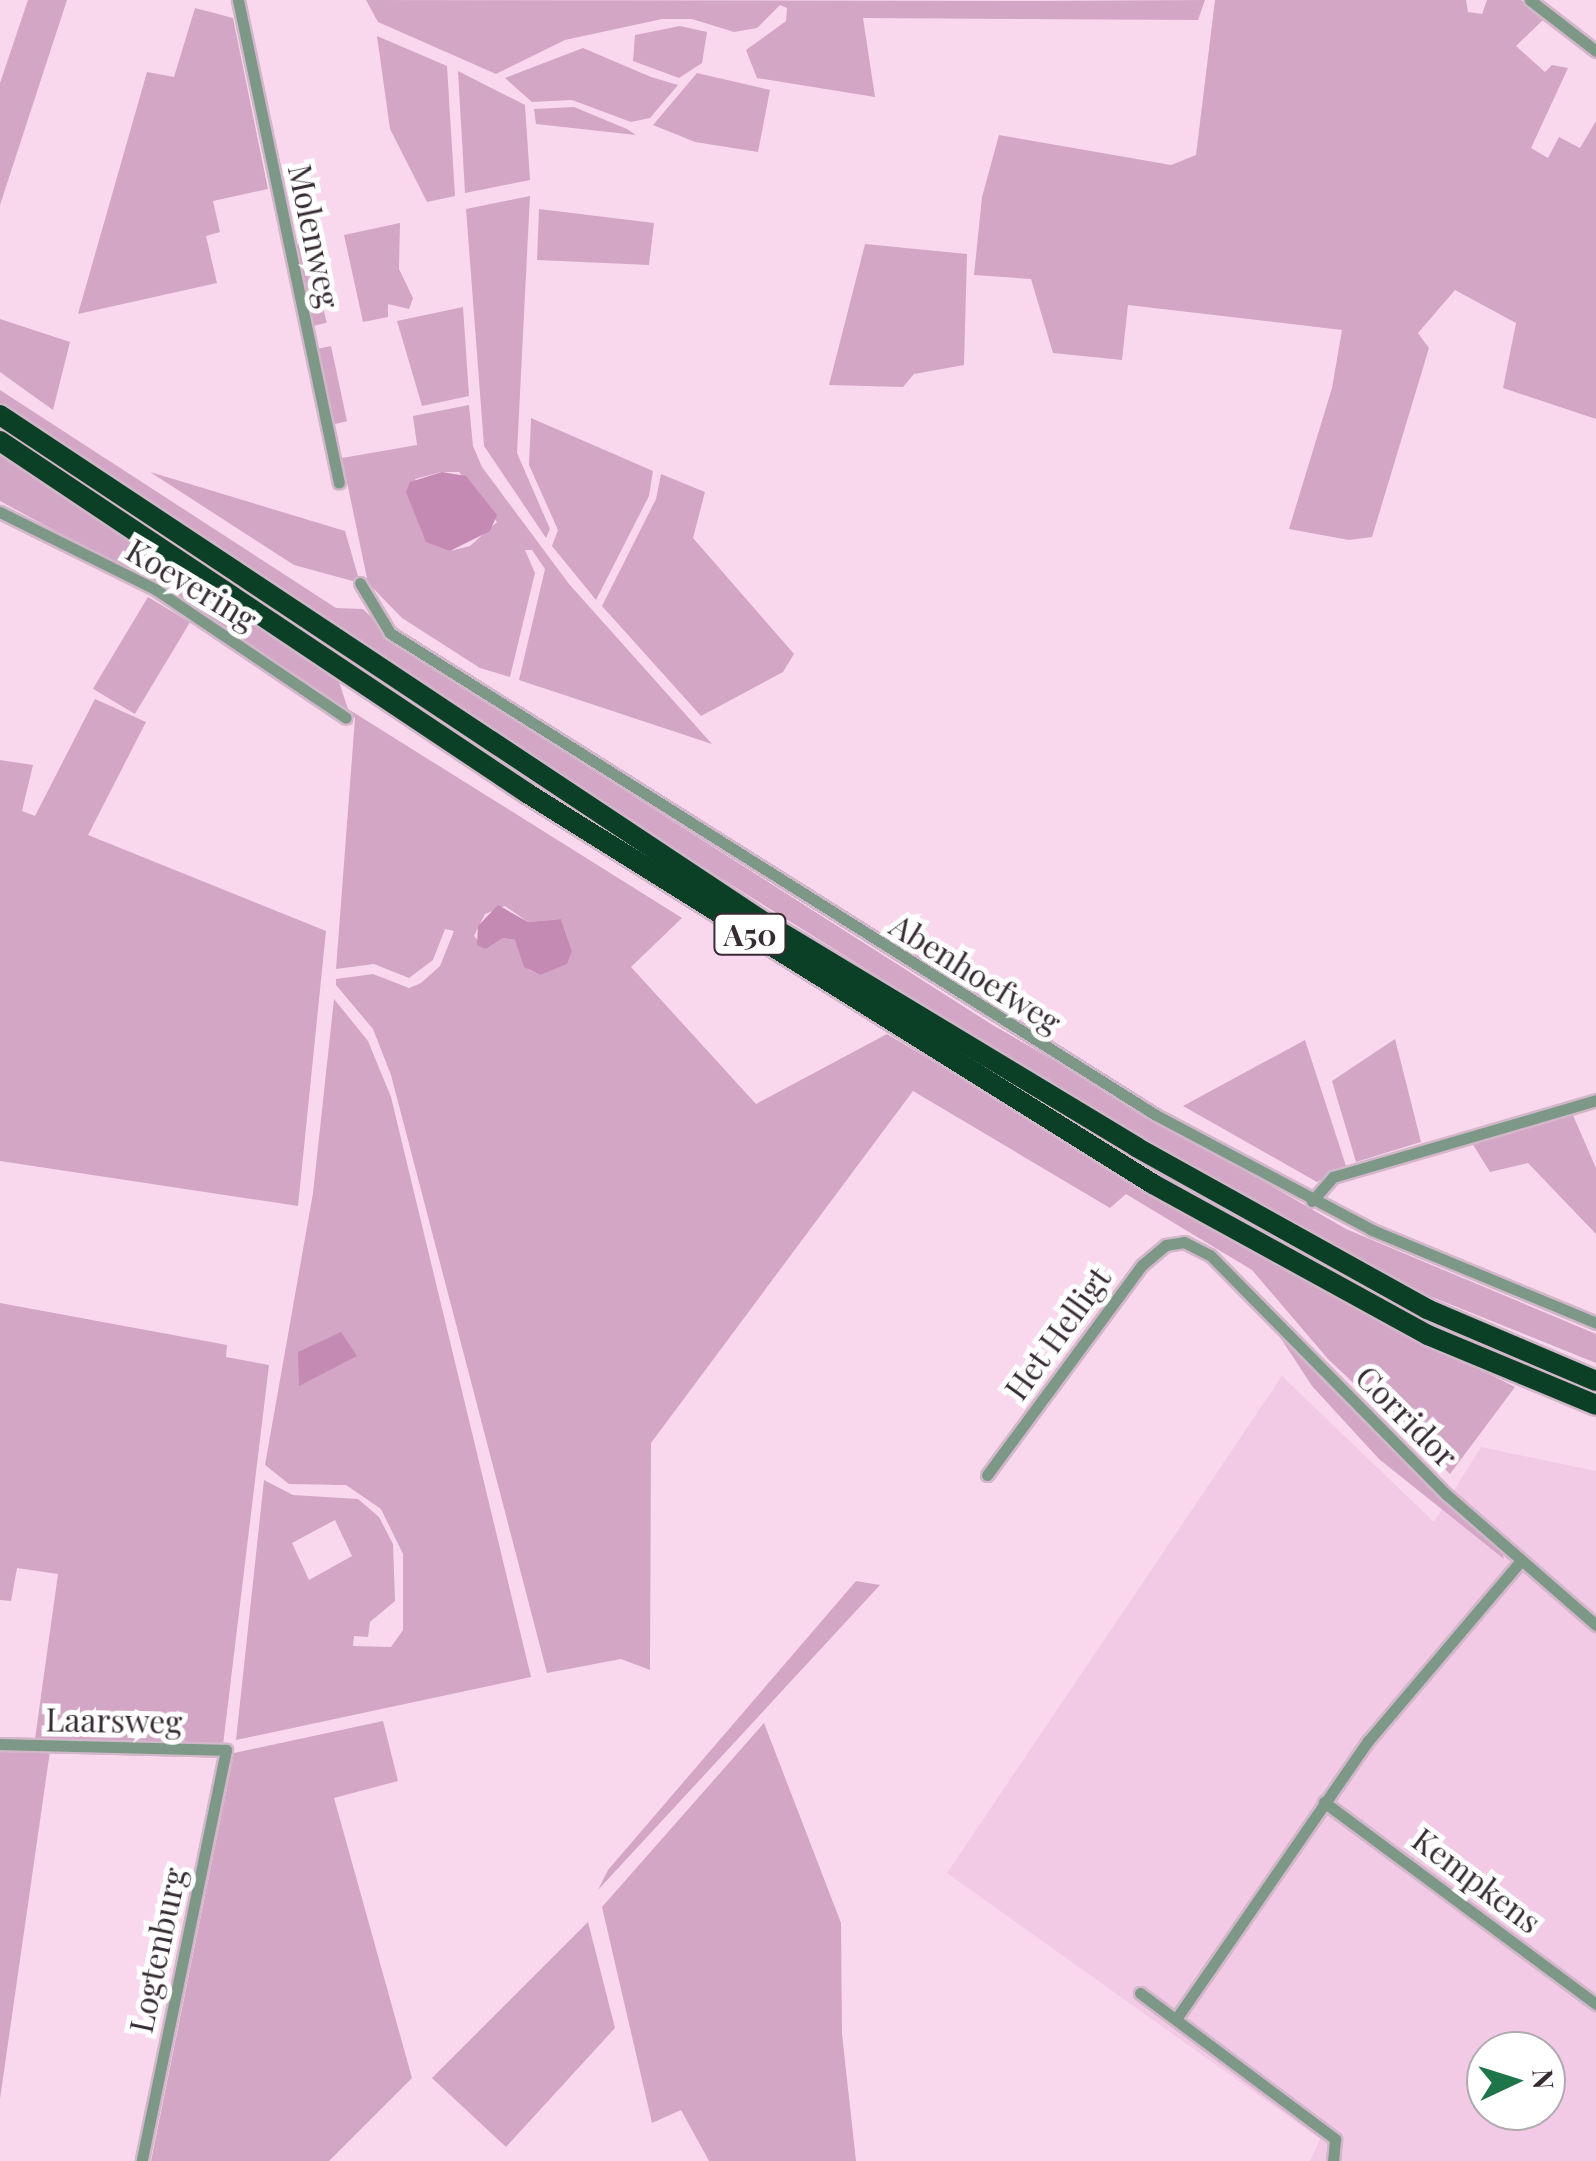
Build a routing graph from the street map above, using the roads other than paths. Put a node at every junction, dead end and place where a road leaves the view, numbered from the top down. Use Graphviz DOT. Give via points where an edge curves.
graph roads {
  1 [pos="238,0"];
  2 [pos="1530,0"];
  3 [pos="1596,51"];
  4 [pos="0,415"];
  5 [pos="0,440"];
  6 [pos="338,483"];
  7 [pos="0,512"];
  8 [pos="360,583"];
  9 [pos="346,718"];
  10 [pos="1596,1100"];
  11 [pos="1312,1201"];
  12 [pos="1184,1242"];
  13 [pos="1596,1323"];
  14 [pos="1596,1382"];
  15 [pos="1596,1405"];
  16 [pos="987,1475"];
  17 [pos="1520,1562"];
  18 [pos="1596,1625"];
  19 [pos="0,1744"];
  20 [pos="226,1750"];
  21 [pos="1324,1802"];
  22 [pos="1140,1993"];
  23 [pos="1596,2004"];
  24 [pos="1176,2019"];
  25 [pos="142,2161"];
  26 [pos="1334,2161"];
  1 -- 6 [label="street, Molenweg"];
  2 -- 3 [label="street"];
  4 -- 14 [label="highway, A50" via="768,924 1102,1127 1350,1270"];
  5 -- 15 [label="highway, A50" via="544,804 1137,1174 1398,1320"];
  7 -- 9 [label="street, Koevering" via="155,589"];
  8 -- 11 [label="street, Abenhoefweg" via="390,633 596,769 1139,1105"];
  10 -- 11 [label="street" via="1332,1177"];
  11 -- 13 [label="street, Abenhoefweg"];
  12 -- 16 [label="street, Het Helligt" via="1166,1245 1142,1265"];
  12 -- 17 [label="street, Corridor" via="1210,1255"];
  17 -- 18 [label="street, Corridor"];
  17 -- 21 [label="street" via="1449,1640"];
  19 -- 20 [label="street, Laarsweg"];
  20 -- 25 [label="street, Logtenburg"];
  21 -- 23 [label="street, Kempkens"];
  21 -- 24 [label="street"];
  22 -- 24 [label="street"];
  24 -- 26 [label="street" via="1336,2139"];
}
